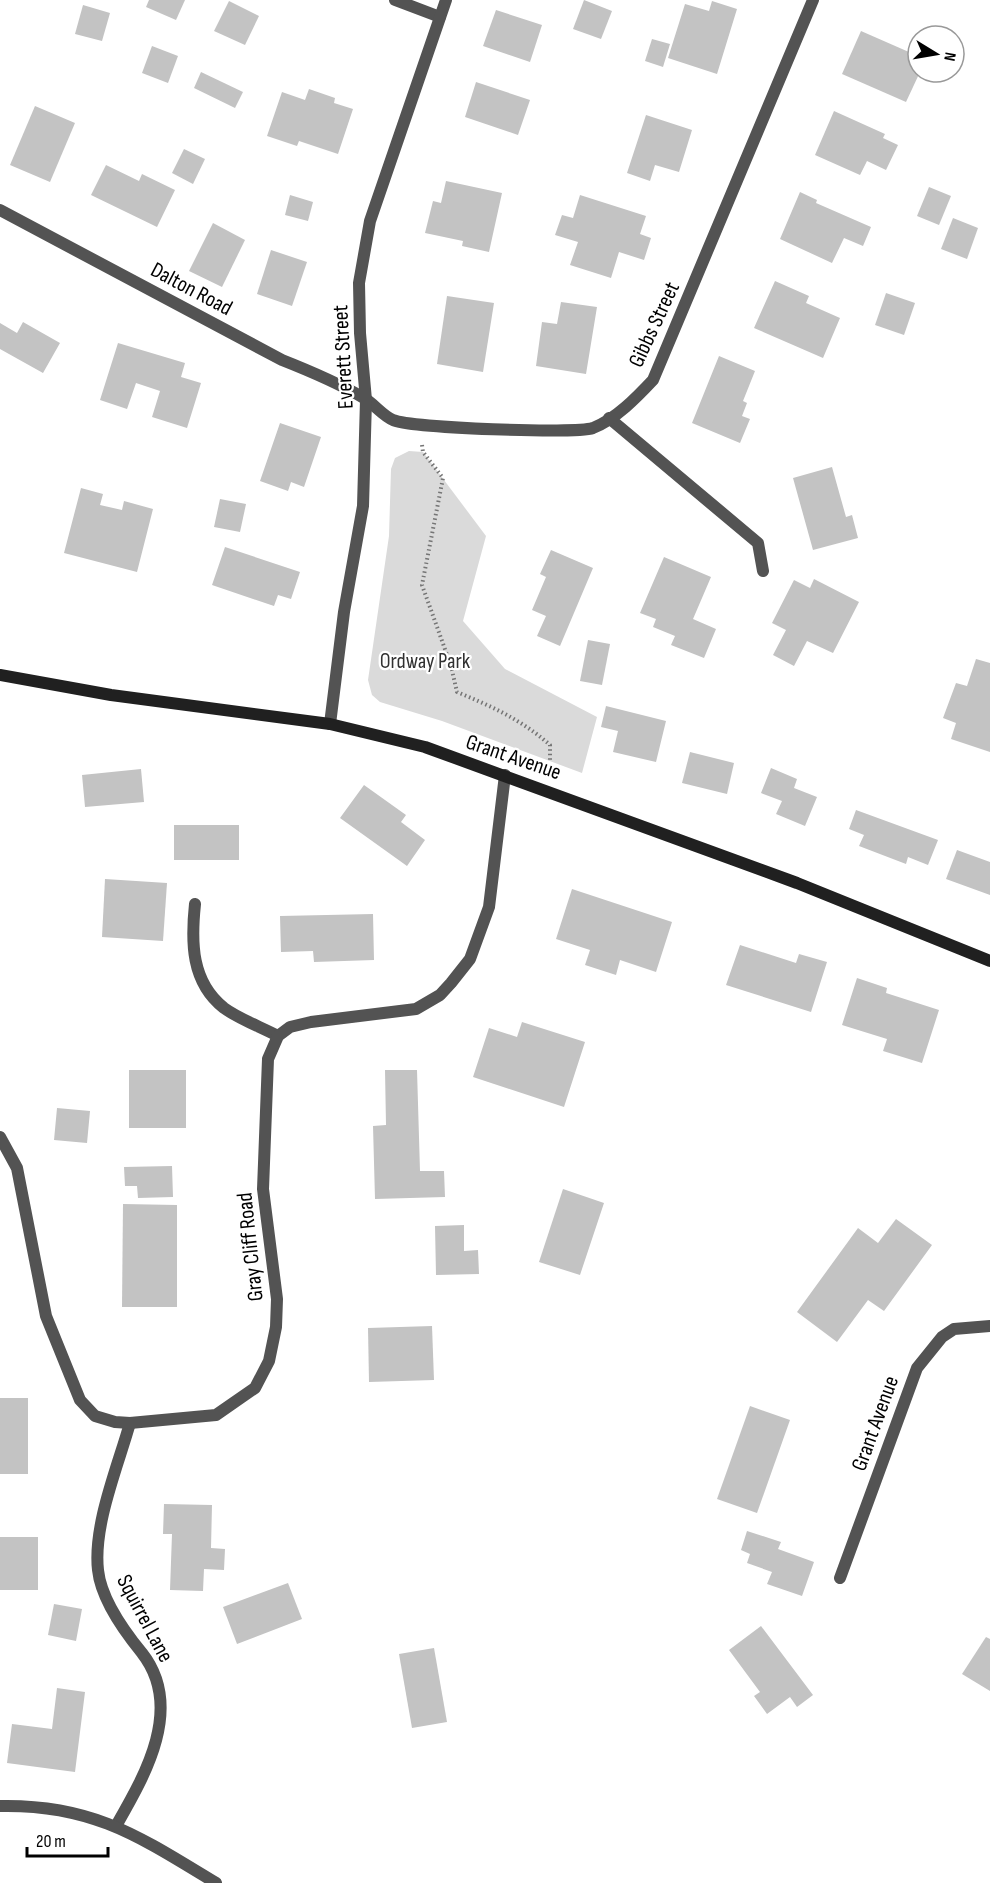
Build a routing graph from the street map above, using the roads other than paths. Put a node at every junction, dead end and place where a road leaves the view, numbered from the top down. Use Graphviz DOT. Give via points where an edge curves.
graph roads {
  1 [pos="395,0"];
  2 [pos="446,0"];
  3 [pos="813,0"];
  4 [pos="440,17"];
  5 [pos="0,210"];
  6 [pos="366,400"];
  7 [pos="609,418"];
  8 [pos="763,571"];
  9 [pos="0,675"];
  10 [pos="330,724"];
  11 [pos="505,775"];
  12 [pos="195,904"];
  13 [pos="990,961"];
  14 [pos="278,1036"];
  15 [pos="0,1137"];
  16 [pos="990,1326"];
  17 [pos="130,1423"];
  18 [pos="840,1578"];
  19 [pos="0,1806"];
  20 [pos="116,1826"];
  21 [pos="216,1883"];
  1 -- 4 [label="street"];
  2 -- 4 [label="street, Everett Street"];
  3 -- 7 [label="street, Gibbs Street" via="653,380"];
  4 -- 6 [label="street, Everett Street" via="370,221 359,283"];
  5 -- 6 [label="street, Dalton Road" via="282,360 325,377"];
  6 -- 7 [label="street, Gibbs Street" via="393,420 425,425 546,431 592,428"];
  6 -- 10 [label="street, Everett Street" via="363,506"];
  7 -- 8 [label="street" via="758,543"];
  9 -- 10 [label="street, Grant Avenue" via="111,695"];
  10 -- 11 [label="street, Grant Avenue" via="425,747"];
  11 -- 13 [label="street, Grant Avenue" via="797,883"];
  11 -- 14 [label="street" via="489,907 470,958 451,983 440,995 416,1009 311,1022 290,1027"];
  12 -- 14 [label="street" via="191,939 198,976 223,1007"];
  14 -- 17 [label="street, Gray Cliff Road" via="268,1059 263,1190 277,1299 269,1361 255,1388 216,1415"];
  15 -- 17 [label="street, Gray Cliff Road" via="17,1168 46,1316 70,1381 95,1416"];
  16 -- 18 [label="street, Grant Avenue" via="954,1329 942,1337 917,1368"];
  17 -- 20 [label="street, Squirrel Lane" via="98,1545 98,1571 106,1596 154,1675 159,1694 159,1731 148,1769"];
  19 -- 20 [label="street" via="70,1810"];
  20 -- 21 [label="street"];
}
